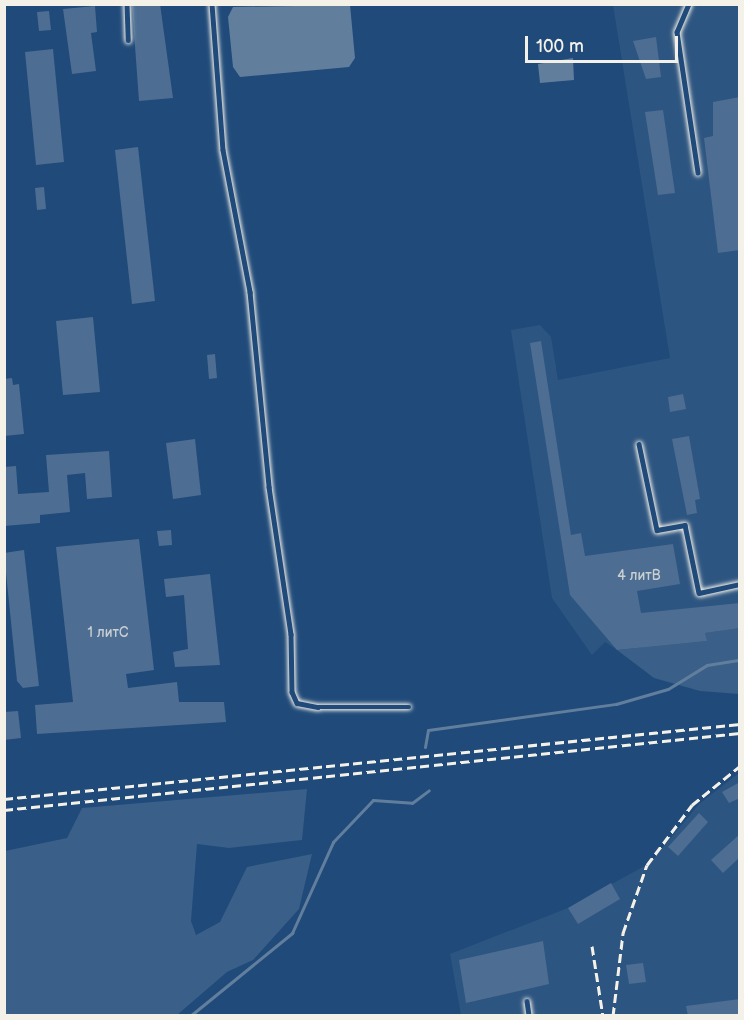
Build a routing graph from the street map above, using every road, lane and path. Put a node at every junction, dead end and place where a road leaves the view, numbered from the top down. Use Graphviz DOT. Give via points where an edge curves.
graph roads {
  1 [pos="128,4"];
  2 [pos="212,4"];
  3 [pos="689,4"];
  4 [pos="128,40"];
  5 [pos="698,172"];
  6 [pos="639,444"];
  7 [pos="740,584"];
  8 [pos="409,707"];
  9 [pos="526,1001"];
  10 [pos="529,1016"];
  1 -- 4 [label="lane"];
  2 -- 8 [label="lane" via="223,150 250,292 269,487 291,634 292,692 297,703 318,707"];
  3 -- 5 [label="lane" via="677,32"];
  6 -- 7 [label="lane" via="657,530 685,525 699,593"];
  9 -- 10 [label="lane"];
}
